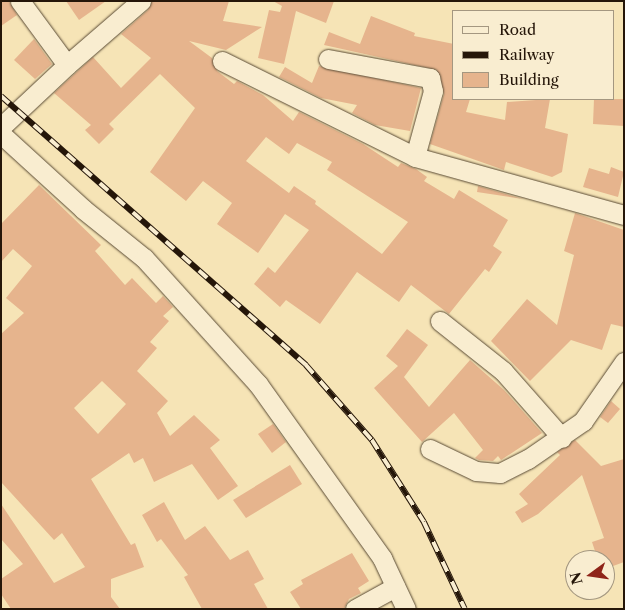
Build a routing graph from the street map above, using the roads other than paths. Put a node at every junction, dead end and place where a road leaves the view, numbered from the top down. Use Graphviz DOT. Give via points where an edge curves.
graph roads {
  1 [pos="20,1"];
  2 [pos="141,1"];
  3 [pos="328,59"];
  4 [pos="222,62"];
  5 [pos="67,65"];
  6 [pos="1,127"];
  7 [pos="1,134"];
  8 [pos="415,157"];
  9 [pos="624,215"];
  10 [pos="440,321"];
  11 [pos="624,362"];
  12 [pos="562,438"];
  13 [pos="430,450"];
  14 [pos="395,587"];
  15 [pos="354,609"];
  16 [pos="406,609"];
  1 -- 5 [label="street"];
  2 -- 5 [label="street"];
  3 -- 8 [label="street" via="430,78 433,91"];
  4 -- 8 [label="street"];
  5 -- 6 [label="street"];
  7 -- 14 [label="street" via="83,209 144,258 253,377 340,495 382,558"];
  8 -- 9 [label="street"];
  10 -- 12 [label="street" via="503,371"];
  11 -- 12 [label="street" via="582,421"];
  12 -- 13 [label="street" via="528,459 492,474 476,471"];
  14 -- 15 [label="street"];
  14 -- 16 [label="street"];
}
